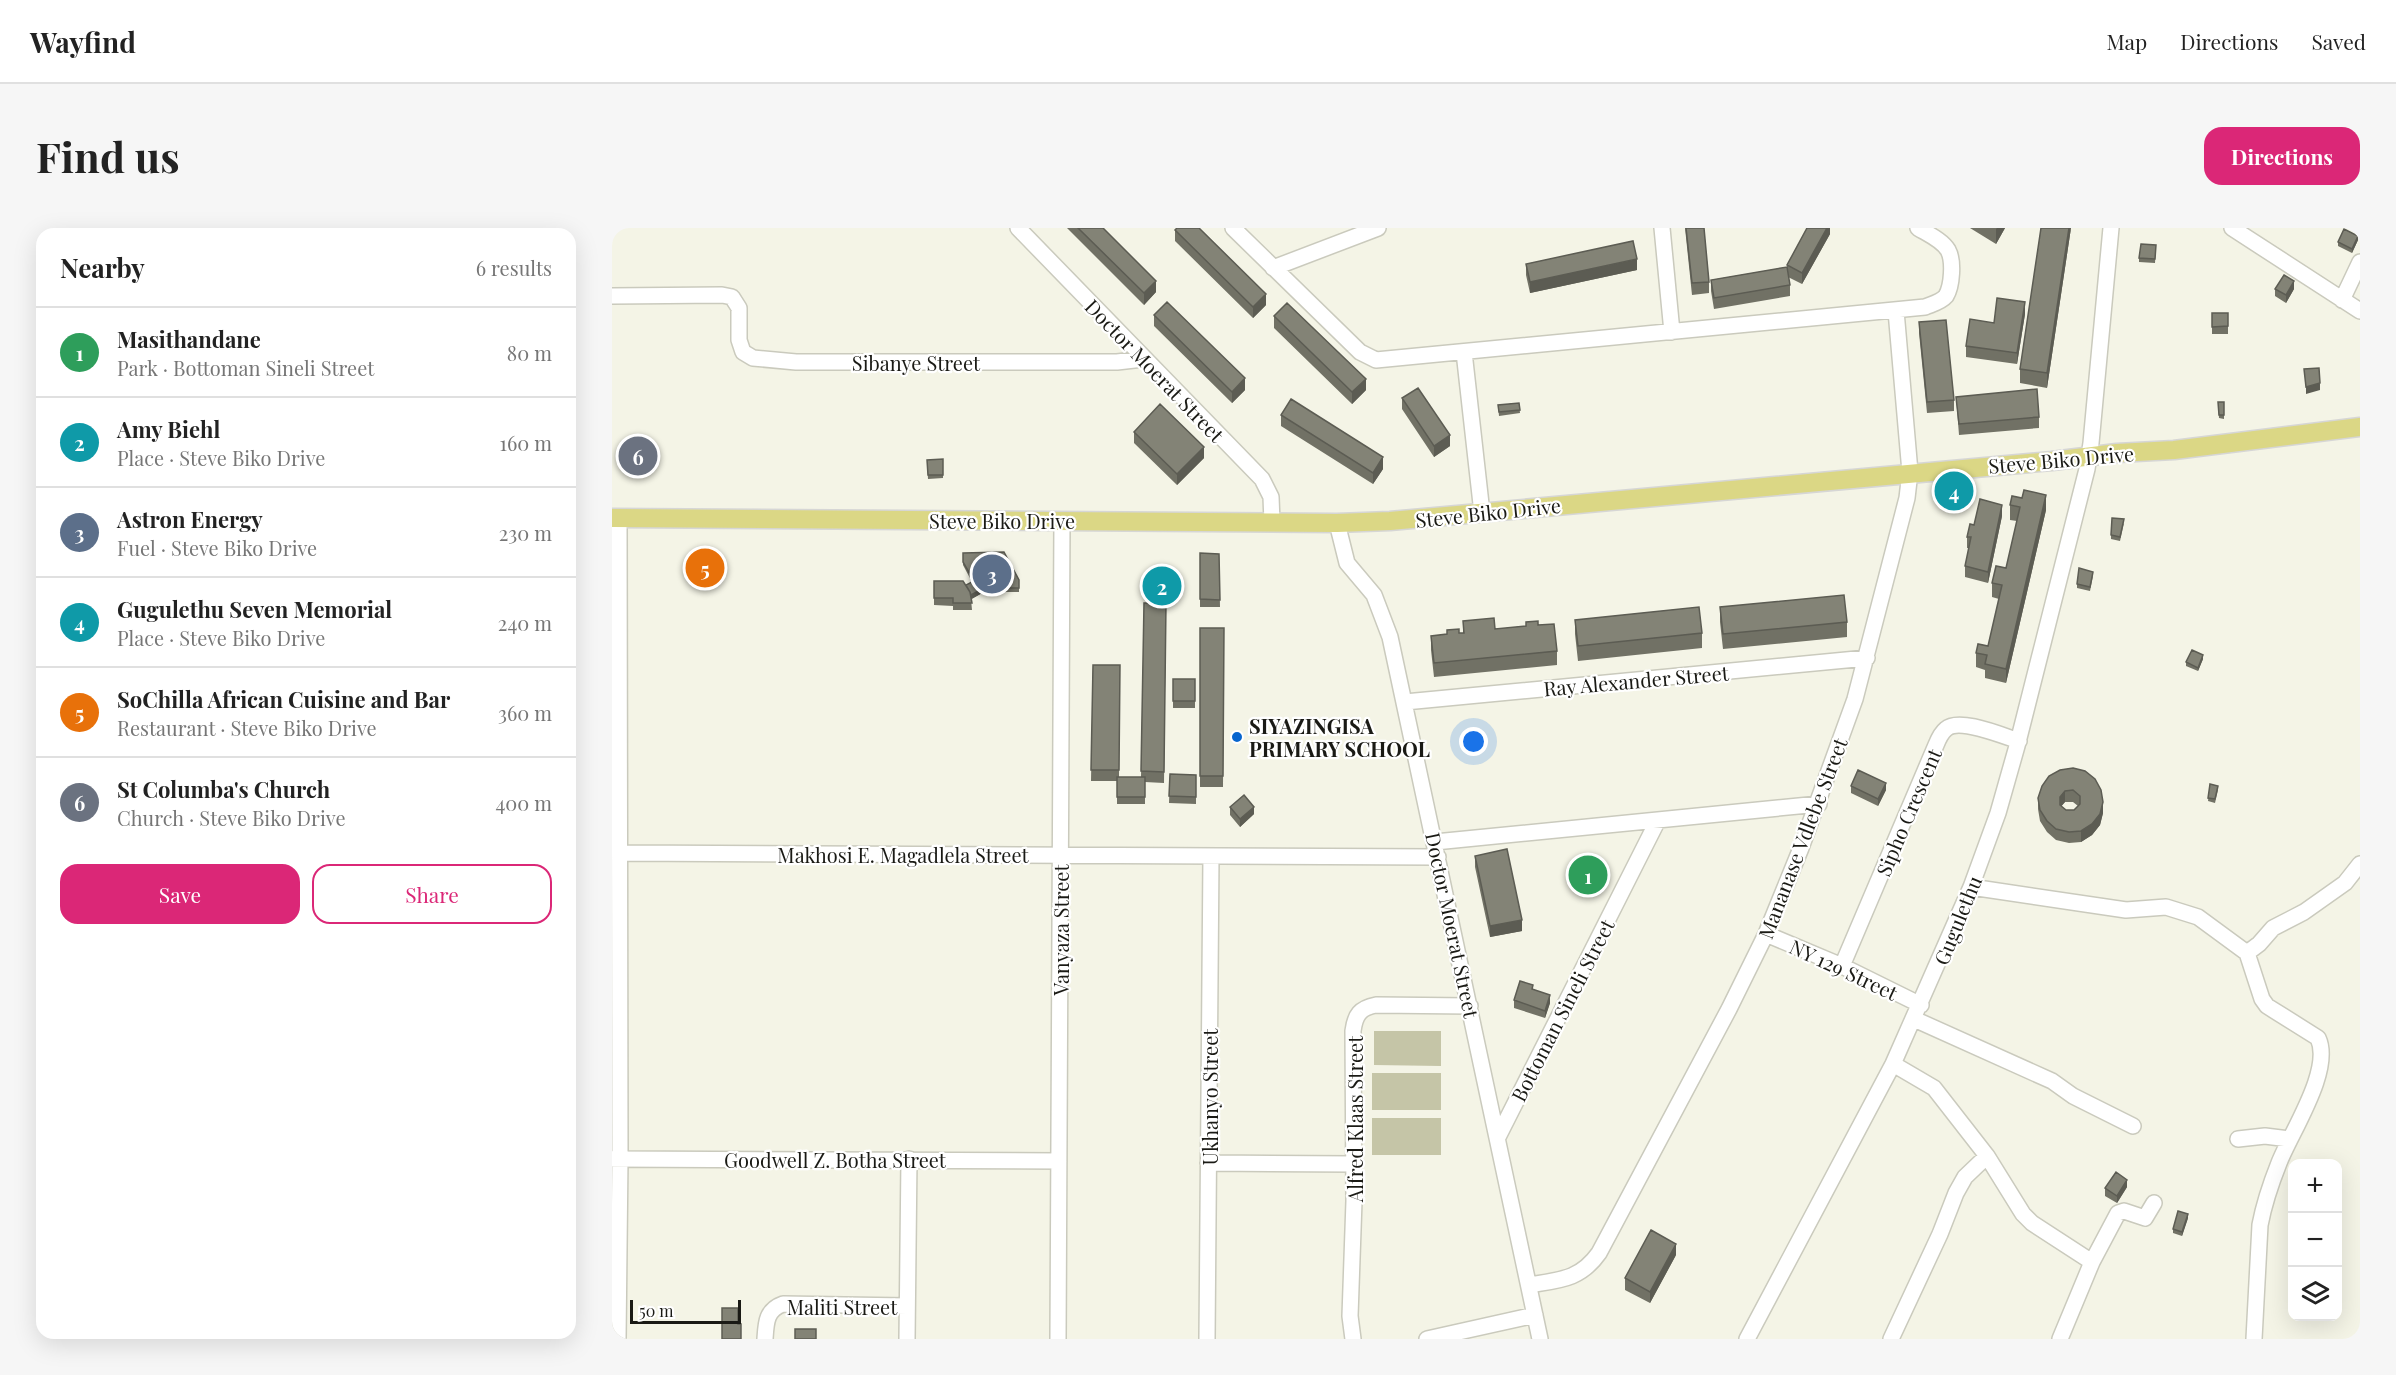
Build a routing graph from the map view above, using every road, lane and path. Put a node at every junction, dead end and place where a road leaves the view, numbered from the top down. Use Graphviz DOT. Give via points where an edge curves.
graph roads {
  1 [pos="1018,228"];
  2 [pos="1233,228"];
  3 [pos="1378,228"];
  4 [pos="1662,228"];
  5 [pos="1918,228"];
  6 [pos="2110,228"];
  7 [pos="2232,228"];
  8 [pos="2360,262"];
  9 [pos="1273,268"];
  10 [pos="612,296"];
  11 [pos="2342,300"];
  12 [pos="1896,311"];
  13 [pos="2360,311"];
  14 [pos="1672,332"];
  15 [pos="1464,352"];
  16 [pos="1143,359"];
  17 [pos="2360,427"];
  18 [pos="2088,462"];
  19 [pos="1910,472"];
  20 [pos="1482,513"];
  21 [pos="616,518"];
  22 [pos="1062,520"];
  23 [pos="1272,522"];
  24 [pos="1337,523"];
  25 [pos="1867,658"];
  26 [pos="1405,702"];
  27 [pos="2019,741"];
  28 [pos="1819,804"];
  29 [pos="1658,820"];
  30 [pos="1437,850"];
  31 [pos="620,853"];
  32 [pos="1060,855"];
  33 [pos="1211,856"];
  34 [pos="2360,864"];
  35 [pos="1971,888"];
  36 [pos="1766,934"];
  37 [pos="2247,953"];
  38 [pos="1842,966"];
  39 [pos="1921,1005"];
  40 [pos="1470,1006"];
  41 [pos="1914,1019"];
  42 [pos="1893,1064"];
  43 [pos="2133,1126"];
  44 [pos="1498,1137"];
  45 [pos="2238,1139"];
  46 [pos="2289,1139"];
  47 [pos="1987,1156"];
  48 [pos="616,1159"];
  49 [pos="909,1159"];
  50 [pos="1059,1161"];
  51 [pos="1208,1163"];
  52 [pos="1353,1164"];
  53 [pos="2154,1203"];
  54 [pos="2092,1262"];
  55 [pos="1529,1285"];
  56 [pos="907,1306"];
  57 [pos="1535,1315"];
  58 [pos="618,1339"];
  59 [pos="765,1339"];
  60 [pos="907,1339"];
  61 [pos="1058,1339"];
  62 [pos="1207,1339"];
  63 [pos="1353,1339"];
  64 [pos="1427,1339"];
  65 [pos="1540,1339"];
  66 [pos="1747,1339"];
  67 [pos="1892,1339"];
  68 [pos="2060,1339"];
  69 [pos="2254,1339"];
  1 -- 16 [label="street, Doctor Moerat Street"];
  2 -- 9 [label="street"];
  3 -- 9 [label="street"];
  4 -- 14 [label="street"];
  5 -- 12 [label="street" via="1948,251 1951,282 1946,296 1938,302"];
  6 -- 18 [label="street, Gugulethu"];
  7 -- 11 [label="street"];
  8 -- 11 [label="street"];
  9 -- 15 [label="street" via="1368,358"];
  10 -- 16 [label="street, Sibanye Street" via="732,297 739,308 740,346 748,356 758,359"];
  11 -- 13 [label="street"];
  12 -- 14 [label="street"];
  12 -- 19 [label="street, Mananase Vdlebe Street"];
  14 -- 15 [label="street"];
  15 -- 20 [label="street"];
  16 -- 23 [label="street, Doctor Moerat Street" via="1262,479 1271,497"];
  17 -- 18 [label="main road, Steve Biko Drive"];
  18 -- 19 [label="main road, Steve Biko Drive" via="2052,460"];
  18 -- 27 [label="street, Gugulethu"];
  19 -- 20 [label="main road, Steve Biko Drive"];
  19 -- 25 [label="street, Mananase Vdlebe Street" via="1904,514"];
  20 -- 24 [label="main road, Steve Biko Drive"];
  21 -- 22 [label="main road, Steve Biko Drive"];
  21 -- 31 [label="street"];
  22 -- 23 [label="main road, Steve Biko Drive"];
  22 -- 32 [label="street, Vanyaza Street"];
  23 -- 24 [label="main road, Steve Biko Drive"];
  24 -- 26 [label="street, Doctor Moerat Street" via="1347,563 1374,595"];
  25 -- 26 [label="street, Ray Alexander Street"];
  25 -- 28 [label="street, Mananase Vdlebe Street"];
  26 -- 30 [label="street, Doctor Moerat Street"];
  27 -- 35 [label="street, Gugulethu"];
  27 -- 38 [label="street, Sipho Crescent" via="1966,725 1953,725 1944,731"];
  28 -- 29 [label="street, Makhosi E. Magadlela Street"];
  28 -- 36 [label="street, Mananase Vdlebe Street"];
  29 -- 30 [label="street, Makhosi E. Magadlela Street"];
  29 -- 44 [label="street, Bottoman Sineli Street"];
  30 -- 33 [label="street, Makhosi E. Magadlela Street"];
  30 -- 40 [label="street, Doctor Moerat Street"];
  31 -- 32 [label="street, Makhosi E. Magadlela Street"];
  31 -- 48 [label="street"];
  32 -- 33 [label="street, Makhosi E. Magadlela Street"];
  32 -- 50 [label="street, Vanyaza Street"];
  33 -- 51 [label="street, Ukhanyo Street"];
  34 -- 37 [label="street" via="2345,883 2273,928"];
  35 -- 37 [label="street" via="2126,910 2175,908 2198,917"];
  35 -- 39 [label="street, Gugulethu"];
  36 -- 38 [label="street, NY 129 Street"];
  36 -- 55 [label="street, Mananase Vdlebe Street" via="1591,1265 1575,1276"];
  37 -- 46 [label="street" via="2267,1006 2320,1043 2322,1058 2315,1080"];
  38 -- 39 [label="street, NY 129 Street"];
  39 -- 41 [label="street, Gugulethu"];
  40 -- 44 [label="street, Doctor Moerat Street"];
  40 -- 52 [label="street, Alfred Klaas Street" via="1376,1005 1359,1011 1353,1031"];
  41 -- 42 [label="street, Gugulethu"];
  41 -- 43 [label="street" via="2052,1081"];
  42 -- 47 [label="street" via="1934,1088"];
  42 -- 66 [label="street, Gugulethu"];
  44 -- 55 [label="street, Doctor Moerat Street"];
  45 -- 46 [label="street"];
  46 -- 69 [label="street" via="2260,1225"];
  47 -- 54 [label="street" via="2023,1214"];
  47 -- 67 [label="street" via="1965,1177 1956,1193"];
  48 -- 49 [label="street, Goodwell Z. Botha Street"];
  48 -- 58 [label="street"];
  49 -- 50 [label="street, Goodwell Z. Botha Street"];
  49 -- 56 [label="street"];
  50 -- 61 [label="street, Vanyaza Street"];
  51 -- 52 [label="street"];
  51 -- 62 [label="street, Ukhanyo Street"];
  52 -- 63 [label="street, Alfred Klaas Street"];
  53 -- 54 [label="street" via="2145,1218 2124,1211 2118,1213"];
  54 -- 68 [label="street"];
  55 -- 57 [label="street, Doctor Moerat Street"];
  56 -- 59 [label="street, Maliti Street" via="783,1304 769,1314"];
  56 -- 60 [label="street"];
  57 -- 64 [label="street"];
  57 -- 65 [label="street, Doctor Moerat Street"];
}
